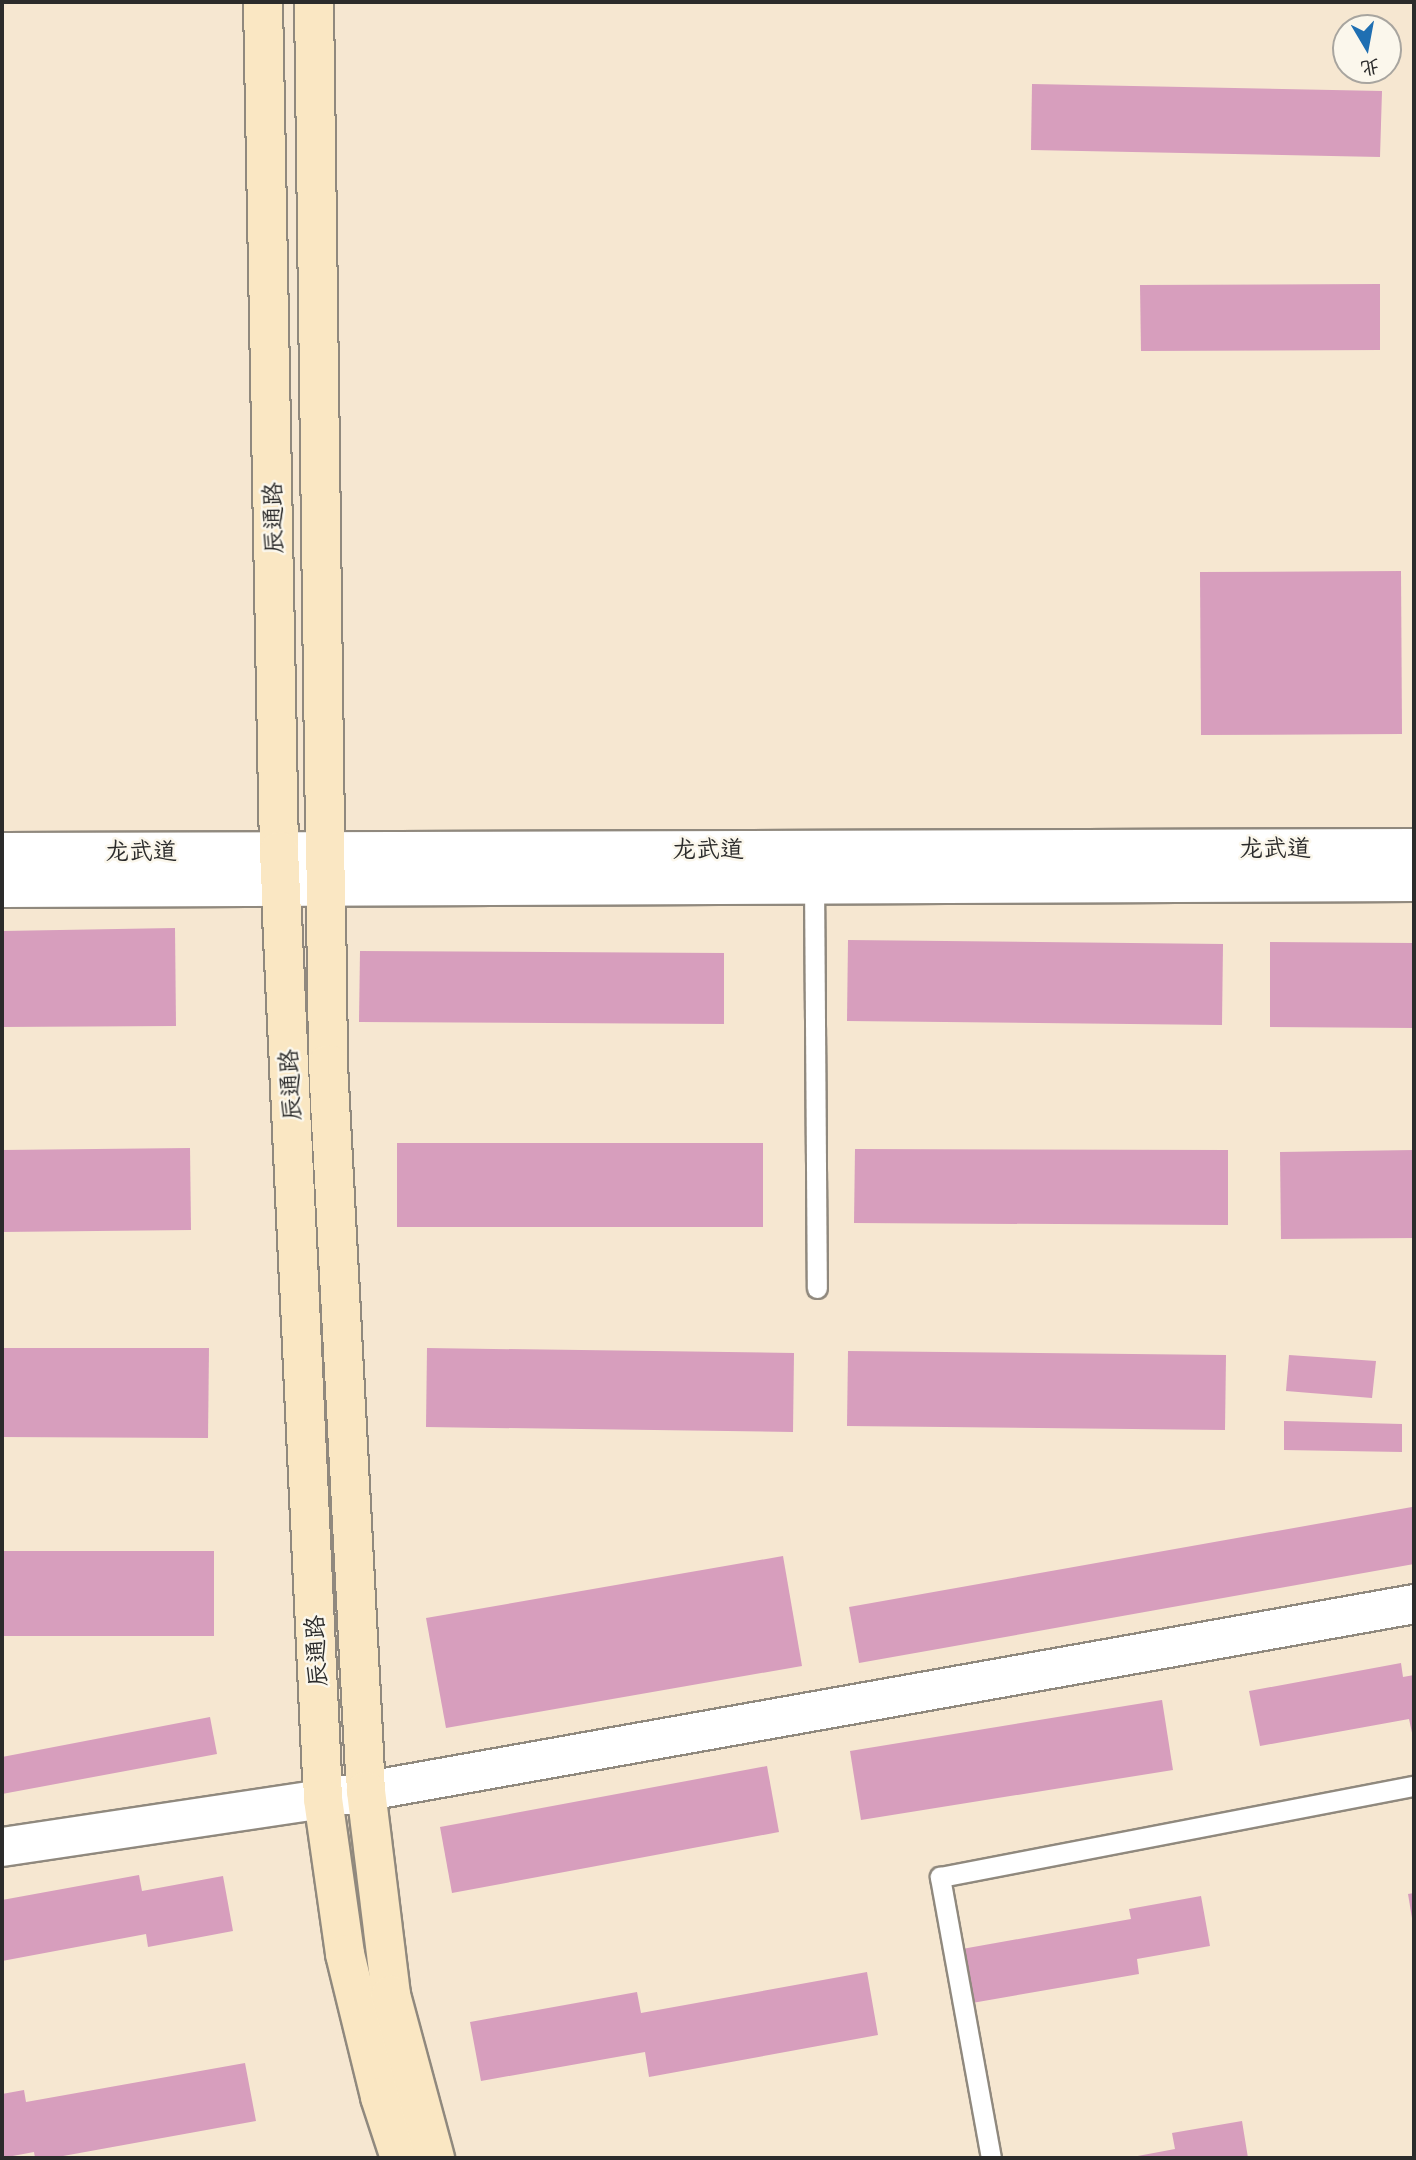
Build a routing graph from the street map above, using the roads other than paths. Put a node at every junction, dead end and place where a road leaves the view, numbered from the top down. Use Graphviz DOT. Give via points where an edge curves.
graph roads {
  1 [pos="263,2"];
  2 [pos="313,2"];
  3 [pos="1414,848"];
  4 [pos="279,851"];
  5 [pos="325,851"];
  6 [pos="2,852"];
  7 [pos="814,867"];
  8 [pos="1414,882"];
  9 [pos="2,888"];
  10 [pos="281,888"];
  11 [pos="326,888"];
  12 [pos="817,1288"];
  13 [pos="1414,1604"];
  14 [pos="1414,1786"];
  15 [pos="366,1791"];
  16 [pos="323,1800"];
  17 [pos="2,1847"];
  18 [pos="400,2158"];
  19 [pos="435,2158"];
  20 [pos="991,2158"];
  1 -- 4 [label="street, 辰通路"];
  2 -- 5 [label="street, 辰通路"];
  3 -- 7 [label="street, 龙武道"];
  4 -- 5 [label="street, 龙武道"];
  4 -- 6 [label="street, 龙武道"];
  4 -- 10 [label="street, 辰通路"];
  5 -- 7 [label="street, 龙武道"];
  5 -- 11 [label="street, 辰通路"];
  7 -- 8 [label="street"];
  7 -- 11 [label="street"];
  7 -- 12 [label="lane"];
  9 -- 10 [label="street"];
  10 -- 11 [label="street"];
  10 -- 16 [label="street, 辰通路"];
  11 -- 15 [label="street, 辰通路" via="328,1064"];
  13 -- 15 [label="street"];
  14 -- 20 [label="lane" via="940,1877"];
  15 -- 16 [label="street"];
  15 -- 19 [label="street, 辰通路" via="391,1995"];
  16 -- 17 [label="street"];
  16 -- 18 [label="street, 辰通路" via="345,1954"];
}
